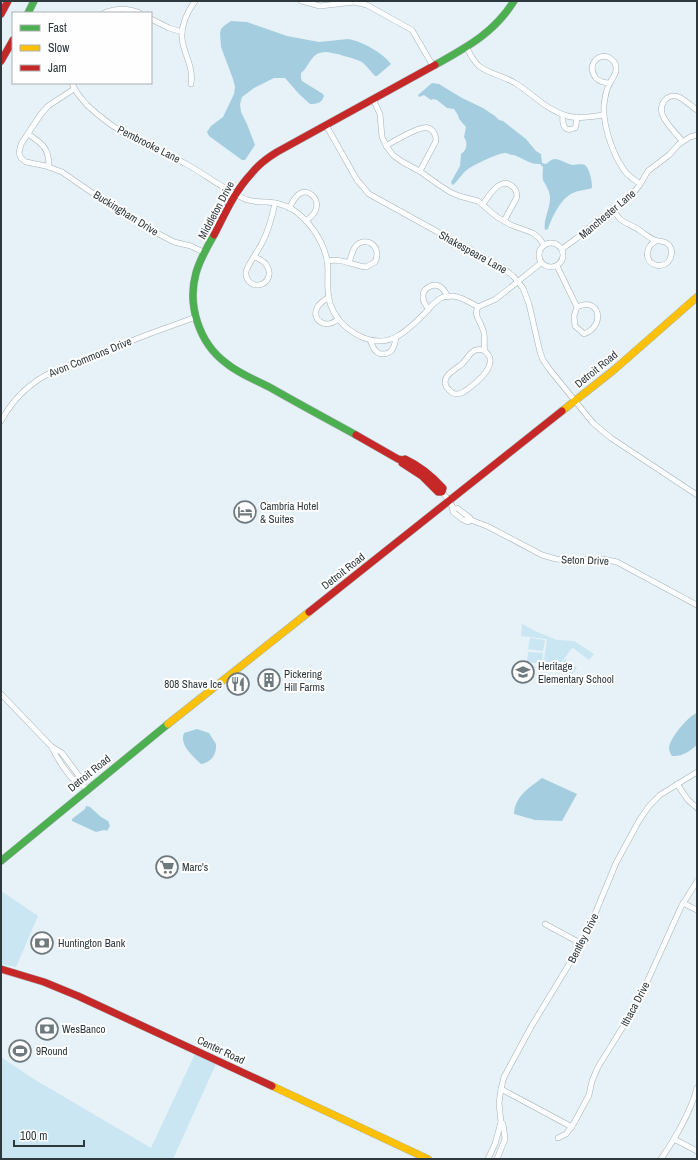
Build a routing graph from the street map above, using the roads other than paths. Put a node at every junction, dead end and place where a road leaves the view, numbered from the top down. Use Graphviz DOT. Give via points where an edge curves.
graph roads {
  1 [pos="8,1"];
  2 [pos="34,1"];
  3 [pos="195,1"];
  4 [pos="301,1"];
  5 [pos="514,1"];
  6 [pos="28,12"];
  7 [pos="107,12"];
  8 [pos="138,12"];
  9 [pos="1,14"];
  10 [pos="152,20"];
  11 [pos="182,32"];
  12 [pos="12,42"];
  13 [pos="467,48"];
  14 [pos="1,61"];
  15 [pos="433,66"];
  16 [pos="610,83"];
  17 [pos="72,84"];
  18 [pos="191,84"];
  19 [pos="74,90"];
  20 [pos="373,99"];
  21 [pos="697,110"];
  22 [pos="563,115"];
  23 [pos="603,115"];
  24 [pos="576,117"];
  25 [pos="326,125"];
  26 [pos="28,134"];
  27 [pos="697,135"];
  28 [pos="682,141"];
  29 [pos="386,146"];
  30 [pos="49,167"];
  31 [pos="420,171"];
  32 [pos="640,184"];
  33 [pos="236,194"];
  34 [pos="275,203"];
  35 [pos="483,204"];
  36 [pos="289,208"];
  37 [pos="613,208"];
  38 [pos="504,221"];
  39 [pos="306,222"];
  40 [pos="656,241"];
  41 [pos="544,245"];
  42 [pos="562,250"];
  43 [pos="205,253"];
  44 [pos="255,257"];
  45 [pos="327,261"];
  46 [pos="349,262"];
  47 [pos="541,263"];
  48 [pos="557,266"];
  49 [pos="518,281"];
  50 [pos="328,297"];
  51 [pos="448,297"];
  52 [pos="697,297"];
  53 [pos="478,307"];
  54 [pos="577,307"];
  55 [pos="429,309"];
  56 [pos="196,317"];
  57 [pos="338,319"];
  58 [pos="396,337"];
  59 [pos="370,340"];
  60 [pos="485,351"];
  61 [pos="575,400"];
  62 [pos="1,421"];
  63 [pos="442,492"];
  64 [pos="697,495"];
  65 [pos="449,501"];
  66 [pos="697,605"];
  67 [pos="1,694"];
  68 [pos="697,772"];
  69 [pos="677,784"];
  70 [pos="85,786"];
  71 [pos="697,808"];
  72 [pos="1,860"];
  73 [pos="697,881"];
  74 [pos="683,903"];
  75 [pos="697,910"];
  76 [pos="545,924"];
  77 [pos="582,944"];
  78 [pos="1,969"];
  79 [pos="697,1088"];
  80 [pos="501,1089"];
  81 [pos="501,1122"];
  82 [pos="572,1127"];
  83 [pos="558,1138"];
  84 [pos="674,1139"];
  85 [pos="697,1151"];
  86 [pos="428,1159"];
  87 [pos="488,1159"];
  88 [pos="498,1159"];
  89 [pos="661,1159"];
  1 -- 9 [label="main road"];
  2 -- 6 [label="main road"];
  3 -- 11 [label="street"];
  4 -- 15 [label="street" via="320,6 354,2 367,5 412,30"];
  5 -- 13 [label="main road, Middleton Drive" via="501,21"];
  7 -- 8 [label="street" via="123,9"];
  10 -- 11 [label="street"];
  11 -- 18 [label="street" via="184,48 192,69"];
  12 -- 14 [label="main road"];
  13 -- 15 [label="main road, Middleton Drive"];
  13 -- 22 [label="street" via="479,66 516,83 546,106"];
  15 -- 20 [label="main road, Middleton Drive"];
  16 -- 16 [label="street" via="616,71 612,60 602,57 595,60 592,65 596,78"];
  16 -- 23 [label="street"];
  17 -- 19 [label="street, Pembrooke Lane"];
  19 -- 26 [label="street, Buckingham Drive" via="44,110"];
  19 -- 33 [label="street, Pembrooke Lane" via="104,120 119,130 181,161"];
  20 -- 25 [label="main road, Middleton Drive"];
  20 -- 29 [label="street" via="379,110 381,135"];
  21 -- 28 [label="street" via="675,96 667,98 662,104 663,116"];
  22 -- 24 [label="street"];
  22 -- 24 [label="street" via="564,127 571,130 575,128"];
  23 -- 24 [label="street"];
  23 -- 32 [label="street" via="621,164 627,174"];
  25 -- 33 [label="main road, Middleton Drive" via="264,161 247,177"];
  25 -- 49 [label="street, Shakespeare Lane" via="357,180 369,194 508,271"];
  26 -- 30 [label="street" via="45,148 49,156"];
  26 -- 30 [label="street, Buckingham Drive" via="20,149 21,158 26,162"];
  27 -- 28 [label="street, Manchester Lane"];
  28 -- 32 [label="street, Manchester Lane" via="648,172"];
  29 -- 31 [label="street" via="397,158"];
  29 -- 31 [label="street" via="419,129 430,129 436,141"];
  30 -- 43 [label="street, Buckingham Drive" via="65,174 134,221 174,242"];
  31 -- 35 [label="street" via="450,192"];
  32 -- 37 [label="street, Manchester Lane"];
  33 -- 34 [label="street, Pembrooke Lane" via="253,202"];
  33 -- 43 [label="main road, Middleton Drive"];
  34 -- 36 [label="street, Pembrooke Lane"];
  34 -- 44 [label="street" via="266,235"];
  35 -- 38 [label="street"];
  35 -- 38 [label="street" via="498,186 510,184 516,190 517,197"];
  36 -- 39 [label="street"];
  36 -- 39 [label="street" via="299,194 306,192 316,198 316,209"];
  37 -- 40 [label="street" via="620,219"];
  37 -- 42 [label="street, Manchester Lane"];
  38 -- 41 [label="street" via="533,233"];
  39 -- 45 [label="street" via="317,234"];
  40 -- 40 [label="street" via="648,248 648,258 656,265 663,264 669,261 672,251 666,242"];
  41 -- 42 [label="street" via="552,243"];
  41 -- 47 [label="street" via="539,252 538,258"];
  42 -- 48 [label="street" via="563,256"];
  43 -- 56 [label="main road, Middleton Drive" via="194,286"];
  44 -- 44 [label="street" via="245,272 248,281 253,285 266,281 270,272 266,264"];
  45 -- 46 [label="street"];
  45 -- 50 [label="street"];
  46 -- 46 [label="street" via="362,267 370,266 377,259 378,252 375,246 362,242 355,247"];
  47 -- 48 [label="street" via="550,268"];
  47 -- 49 [label="street"];
  48 -- 54 [label="street"];
  49 -- 53 [label="street" via="496,299"];
  49 -- 61 [label="street, Shakespeare Lane" via="527,298 543,360"];
  50 -- 57 [label="street"];
  50 -- 57 [label="street" via="316,309 318,319 328,325"];
  51 -- 53 [label="street" via="458,297"];
  51 -- 55 [label="street" via="442,298"];
  51 -- 55 [label="street" via="438,286 428,288 423,295 425,305"];
  52 -- 61 [label="main road, Detroit Road" via="615,369"];
  53 -- 60 [label="street" via="476,312 484,331"];
  54 -- 54 [label="street" via="574,316 575,326 586,334 595,325 598,315 595,309 588,305"];
  55 -- 58 [label="street"];
  56 -- 62 [label="street, Avon Commons Drive" via="44,376 24,390"];
  56 -- 63 [label="main road, Middleton Drive" via="208,343 230,366 402,460 402,463 422,476 438,492"];
  57 -- 59 [label="street" via="358,335"];
  58 -- 59 [label="street" via="383,341"];
  58 -- 59 [label="street" via="394,348 384,354 375,350"];
  60 -- 60 [label="street" via="489,355 490,366 476,383 460,394 452,393 446,386 447,376 474,350"];
  61 -- 64 [label="street, Shakespeare Lane" via="604,433"];
  61 -- 65 [label="main road, Detroit Road"];
  63 -- 65 [label="street, Middleton Drive"];
  65 -- 66 [label="street, Seton Drive" via="453,512 462,519 489,527 542,555 556,559 603,559 621,563"];
  65 -- 70 [label="main road, Detroit Road" via="159,731"];
  67 -- 70 [label="street" via="51,746 62,753"];
  68 -- 69 [label="street, Bentley Drive"];
  69 -- 71 [label="street"];
  69 -- 77 [label="street, Bentley Drive" via="656,800 640,819 616,863"];
  70 -- 72 [label="main road, Detroit Road"];
  73 -- 74 [label="street, Ithaca Drive"];
  74 -- 75 [label="street"];
  74 -- 82 [label="street, Ithaca Drive" via="637,1004 598,1067 589,1094"];
  76 -- 77 [label="street"];
  77 -- 80 [label="street, Bentley Drive" via="531,1027 506,1072"];
  78 -- 86 [label="main road, Center Road" via="78,996"];
  79 -- 84 [label="street" via="687,1116"];
  80 -- 81 [label="street, Bentley Drive"];
  80 -- 82 [label="street"];
  81 -- 87 [label="street, Bentley Drive"];
  81 -- 88 [label="street, Bentley Drive" via="505,1139"];
  82 -- 83 [label="street, Ithaca Drive"];
  84 -- 85 [label="street"];
  84 -- 89 [label="street"];
}
